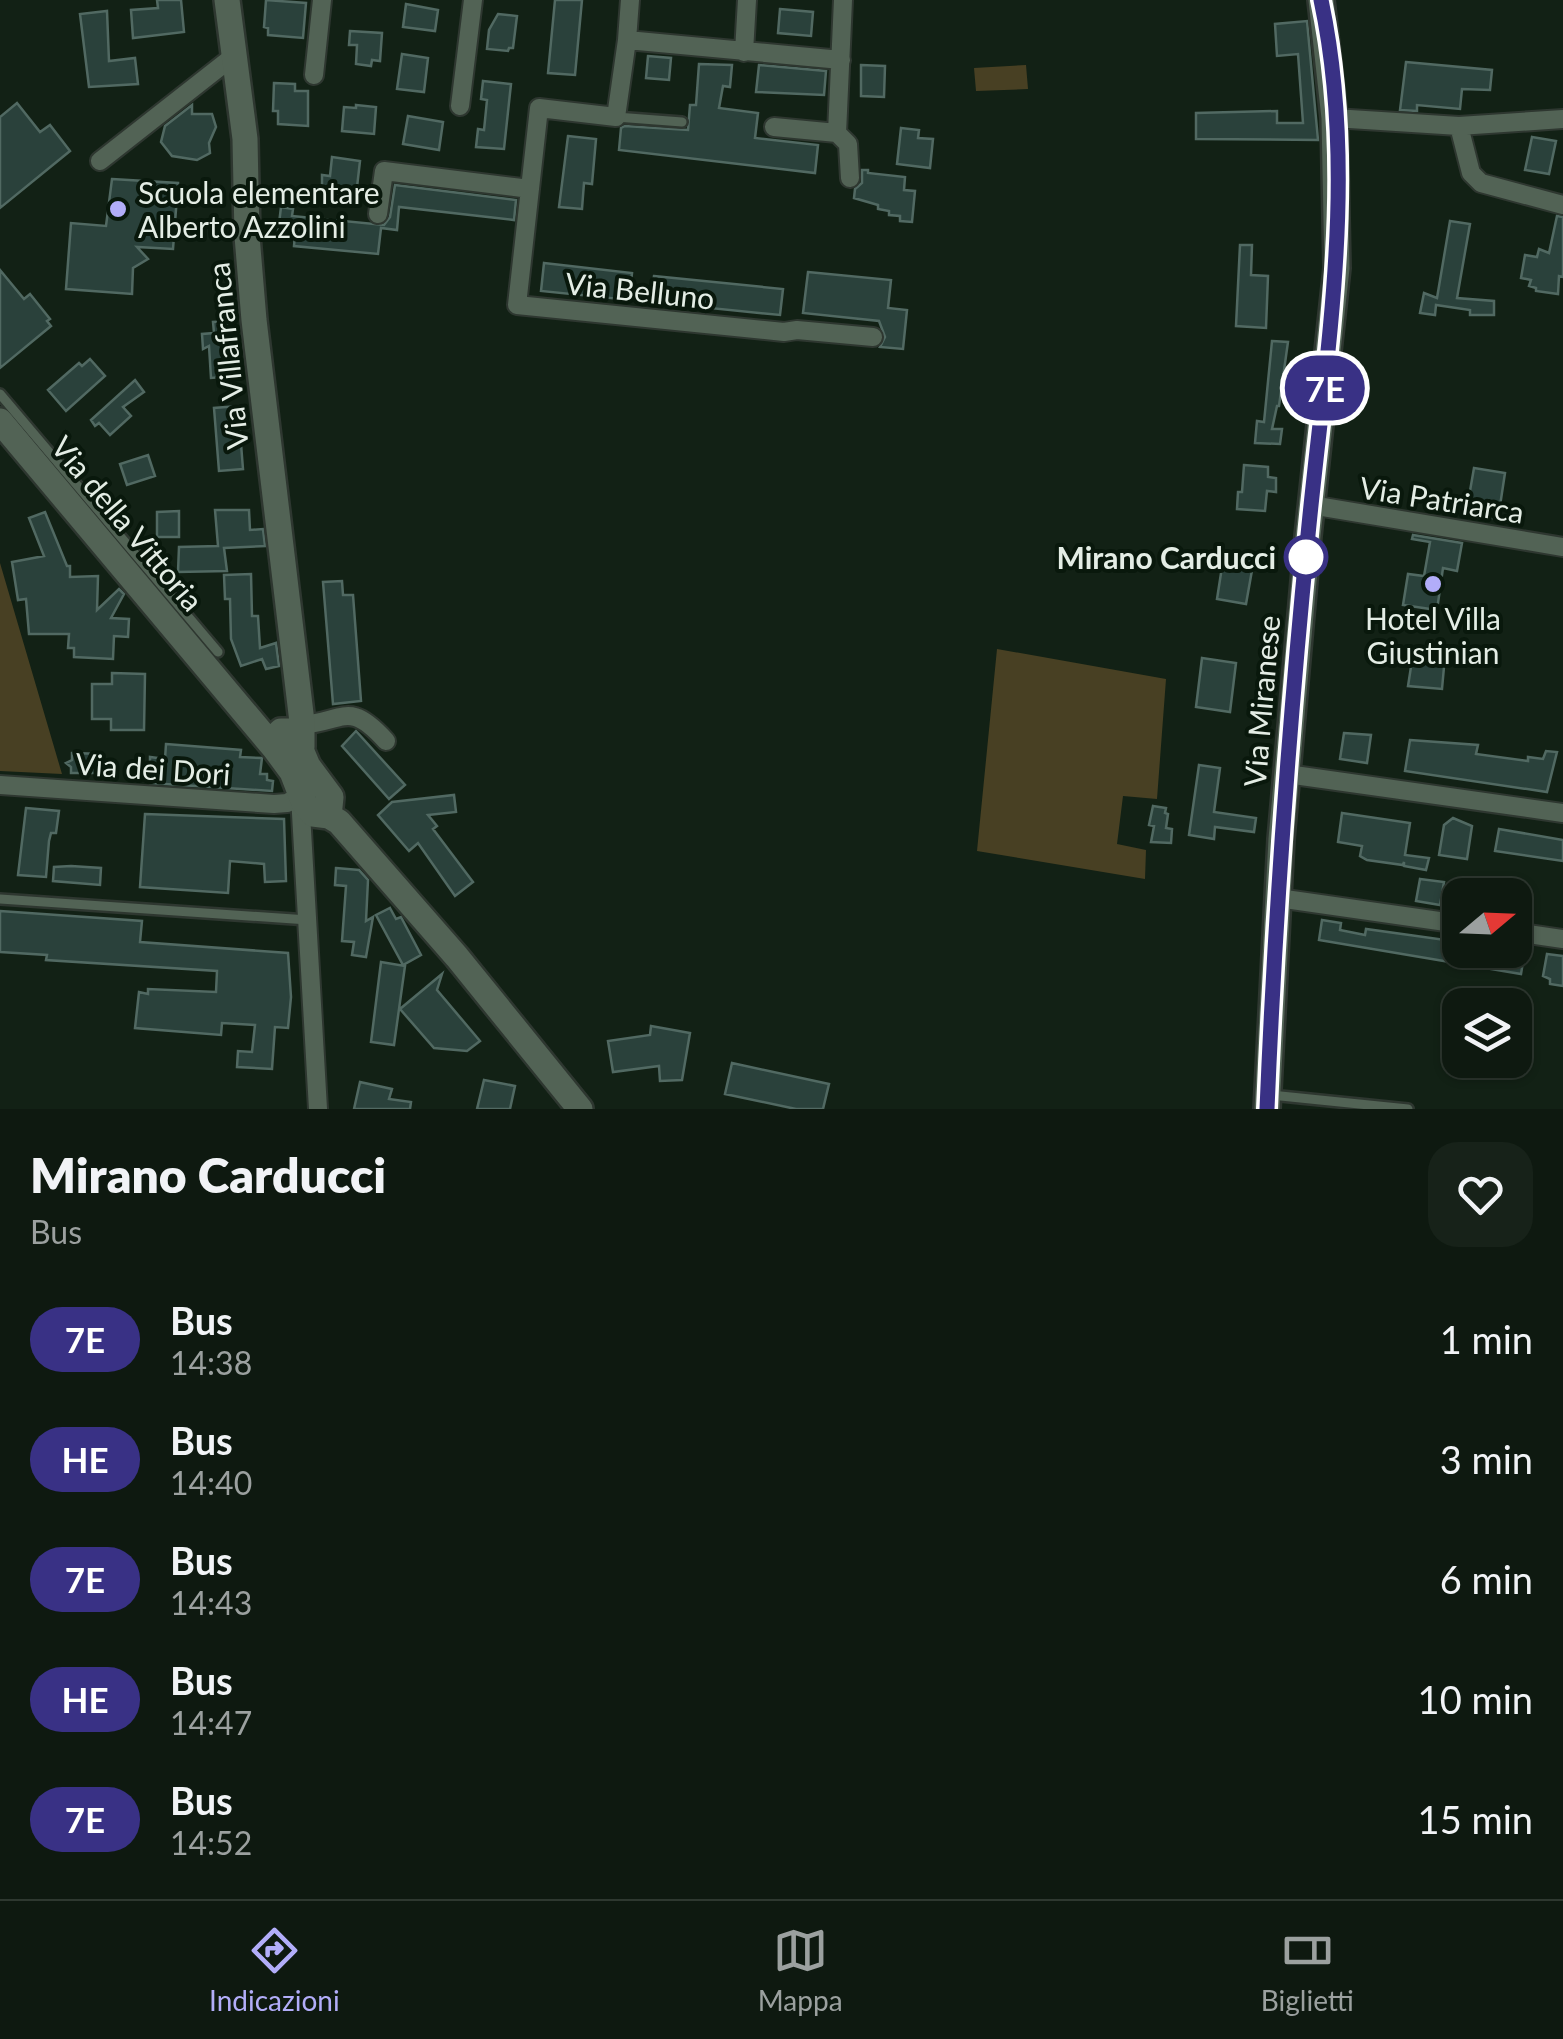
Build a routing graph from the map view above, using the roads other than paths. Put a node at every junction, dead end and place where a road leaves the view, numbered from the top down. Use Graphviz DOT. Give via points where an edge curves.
graph roads {
  1 [pos="227,0"];
  2 [pos="322,0"];
  3 [pos="473,0"];
  4 [pos="630,0"];
  5 [pos="747,0"];
  6 [pos="843,0"];
  7 [pos="1321,0"];
  8 [pos="626,40"];
  9 [pos="744,52"];
  10 [pos="235,54"];
  11 [pos="841,60"];
  12 [pos="314,76"];
  13 [pos="460,106"];
  14 [pos="616,117"];
  15 [pos="1334,118"];
  16 [pos="1563,119"];
  17 [pos="682,122"];
  18 [pos="1459,126"];
  19 [pos="774,127"];
  20 [pos="837,133"];
  21 [pos="100,161"];
  22 [pos="850,178"];
  23 [pos="530,189"];
  24 [pos="1563,205"];
  25 [pos="378,214"];
  26 [pos="874,337"];
  27 [pos="0,394"];
  28 [pos="0,421"];
  29 [pos="1311,506"];
  30 [pos="1563,547"];
  31 [pos="213,659"];
  32 [pos="291,731"];
  33 [pos="386,741"];
  34 [pos="1287,774"];
  35 [pos="0,785"];
  36 [pos="318,805"];
  37 [pos="1563,813"];
  38 [pos="1278,898"];
  39 [pos="0,899"];
  40 [pos="308,920"];
  41 [pos="1442,921"];
  42 [pos="1532,934"];
  43 [pos="1563,939"];
  44 [pos="1267,1102"];
  45 [pos="318,1109"];
  46 [pos="580,1109"];
  47 [pos="1408,1109"];
  1 -- 10 [label="main road, Via Villafranca"];
  2 -- 12 [label="street"];
  3 -- 13 [label="street"];
  4 -- 8 [label="street"];
  5 -- 9 [label="street"];
  6 -- 11 [label="street"];
  7 -- 15 [label="main road, Via Miranese"];
  8 -- 9 [label="street"];
  8 -- 14 [label="street"];
  9 -- 11 [label="street"];
  10 -- 21 [label="street"];
  10 -- 32 [label="main road, Via Villafranca"];
  11 -- 20 [label="street"];
  14 -- 17 [label="lane"];
  14 -- 23 [label="street, Via Belluno" via="539,108"];
  15 -- 18 [label="street"];
  15 -- 29 [label="main road, Via Miranese" via="1337,268"];
  16 -- 18 [label="street"];
  18 -- 24 [label="street" via="1471,173 1481,183"];
  19 -- 20 [label="street"];
  20 -- 22 [label="street" via="848,144"];
  23 -- 25 [label="street" via="384,171"];
  23 -- 26 [label="street, Via Belluno" via="517,305"];
  27 -- 31 [label="lane"];
  28 -- 31 [label="main road, Via della Vittoria"];
  29 -- 30 [label="street, Via Patriarca"];
  29 -- 34 [label="main road, Via Miranese"];
  31 -- 32 [label="main road, Via della Vittoria" via="266,723"];
  32 -- 33 [label="street" via="347,715"];
  32 -- 36 [label="main road, Via della Vittoria"];
  34 -- 37 [label="street"];
  34 -- 38 [label="main road, Via Miranese"];
  35 -- 36 [label="street, Via dei Dori"];
  36 -- 40 [label="street" via="300,824"];
  36 -- 46 [label="main road, Via della Vittoria" via="358,826 409,902"];
  38 -- 41 [label="street"];
  38 -- 44 [label="main road, Via Miranese"];
  39 -- 40 [label="lane"];
  40 -- 45 [label="street"];
  42 -- 43 [label="street"];
  44 -- 47 [label="lane"];
}
